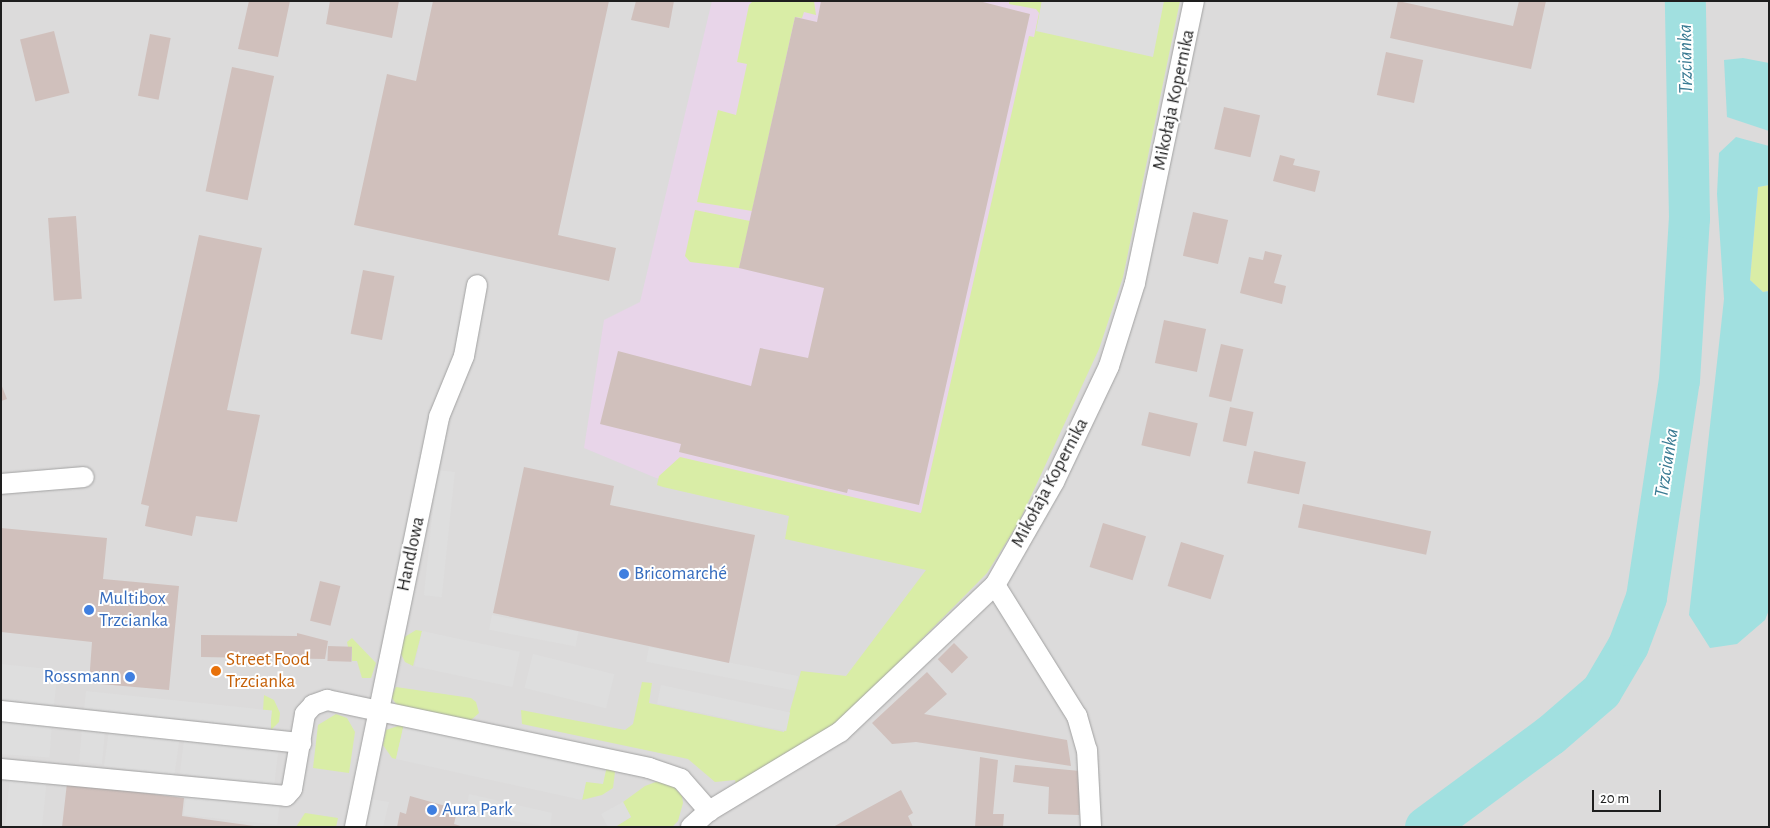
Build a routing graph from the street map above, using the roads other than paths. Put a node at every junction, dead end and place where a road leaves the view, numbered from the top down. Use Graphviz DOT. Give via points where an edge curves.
graph roads {
  1 [pos="1194,1"];
  2 [pos="477,284"];
  3 [pos="84,478"];
  4 [pos="1,484"];
  5 [pos="995,585"];
  6 [pos="1,711"];
  7 [pos="379,712"];
  8 [pos="301,743"];
  9 [pos="1,769"];
  10 [pos="709,811"];
  11 [pos="355,827"];
  12 [pos="691,827"];
  13 [pos="1091,827"];
  1 -- 5 [label="street, Mikołaja Kopernika" via="1135,283 1108,366 1054,482"];
  2 -- 7 [label="street, Handlowa" via="464,356 439,417"];
  3 -- 4 [label="street"];
  5 -- 10 [label="street, Mikołaja Kopernika" via="840,732"];
  5 -- 13 [label="street" via="1077,716 1087,750"];
  6 -- 8 [label="street"];
  7 -- 8 [label="street" via="327,700 313,705 304,714"];
  7 -- 10 [label="street" via="649,768 681,779"];
  7 -- 11 [label="street, Handlowa"];
  8 -- 9 [label="street" via="292,789 280,796"];
  10 -- 12 [label="street, Mikołaja Kopernika"];
}
